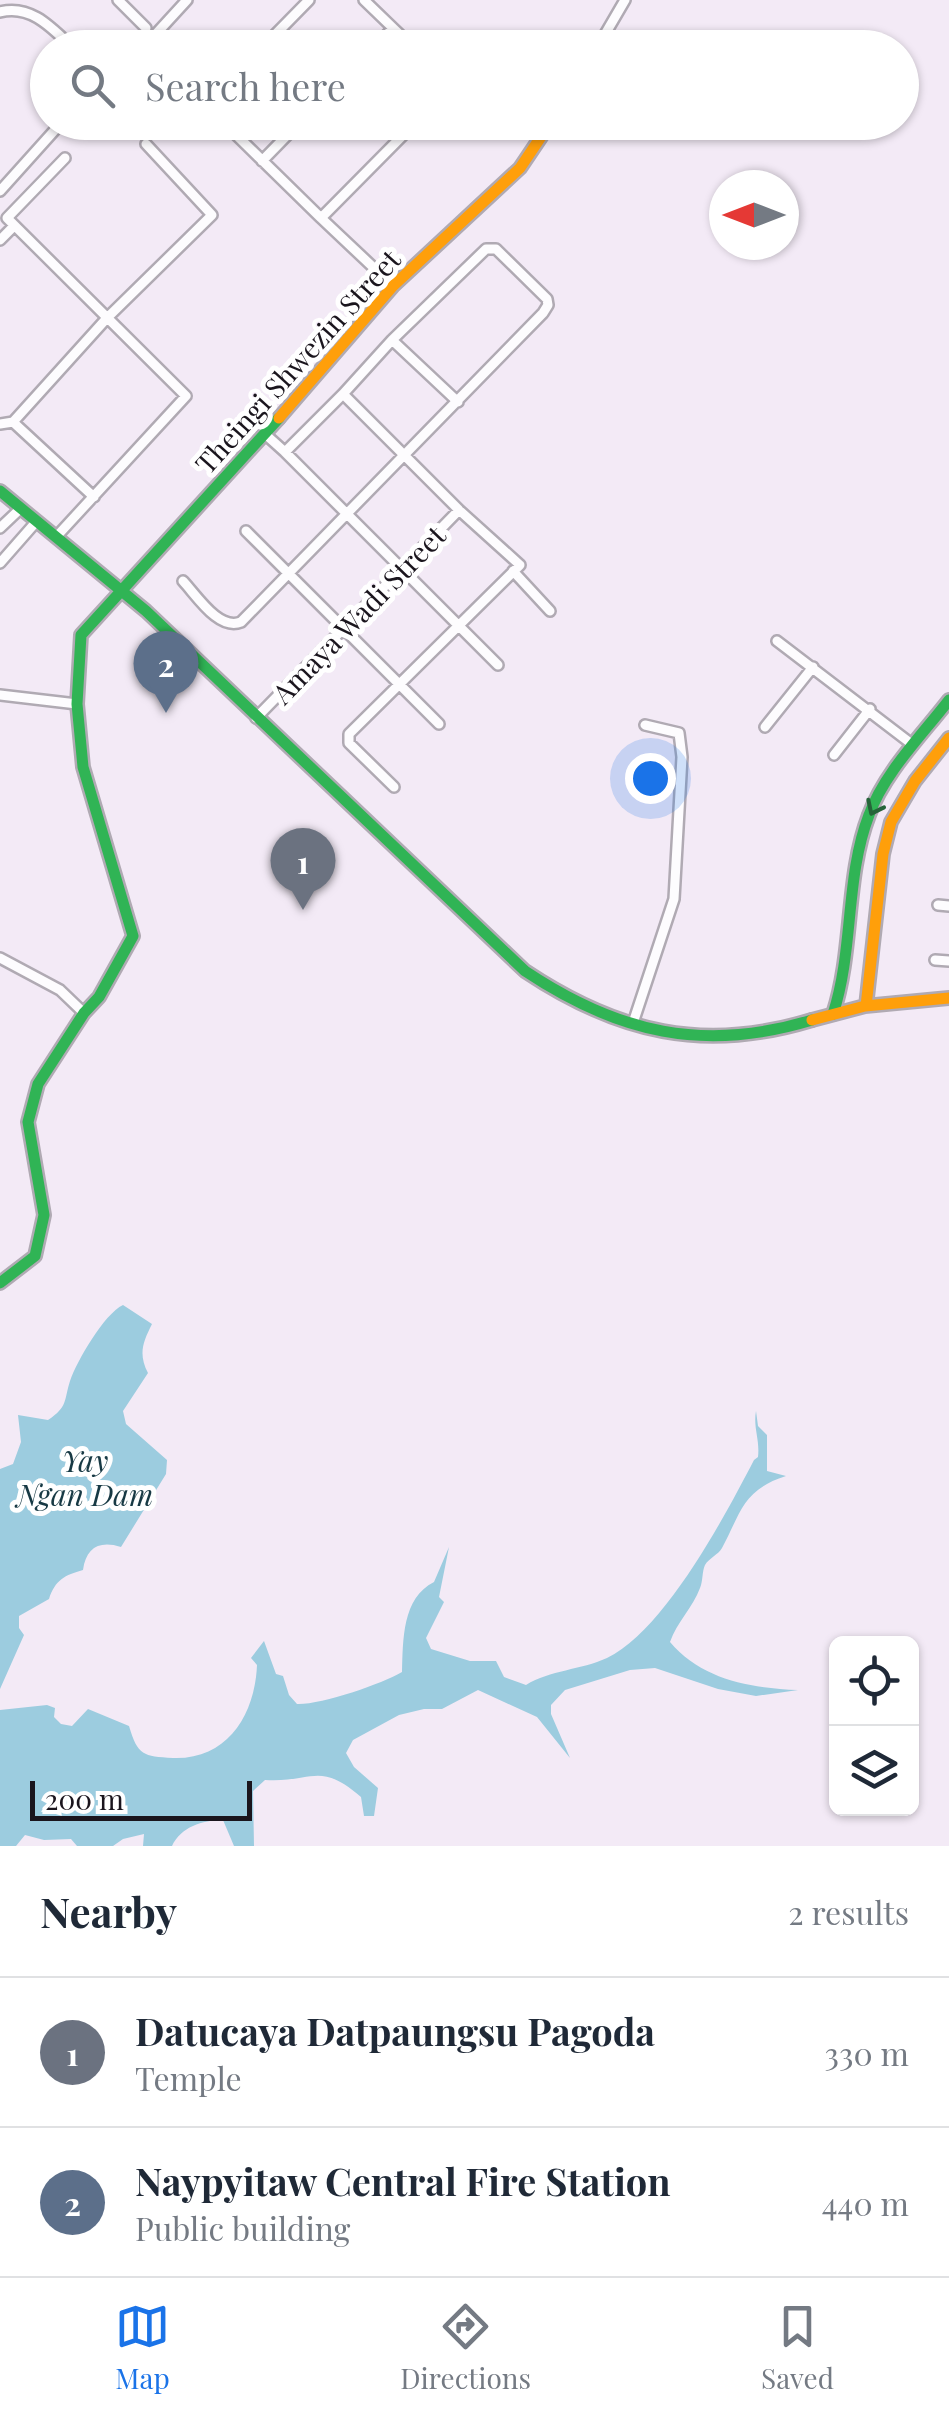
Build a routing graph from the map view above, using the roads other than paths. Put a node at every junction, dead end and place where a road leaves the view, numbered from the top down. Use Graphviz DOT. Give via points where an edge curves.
graph roads {
  1 [pos="118,0"];
  2 [pos="187,0"];
  3 [pos="309,0"];
  4 [pos="364,0"];
  5 [pos="624,0"];
  6 [pos="0,12"];
  7 [pos="146,28"];
  8 [pos="393,28"];
  9 [pos="54,30"];
  10 [pos="160,30"];
  11 [pos="280,30"];
  12 [pos="607,30"];
  13 [pos="46,140"];
  14 [pos="241,140"];
  15 [pos="282,140"];
  16 [pos="398,140"];
  17 [pos="538,140"];
  18 [pos="146,144"];
  19 [pos="65,158"];
  20 [pos="262,160"];
  21 [pos="0,191"];
  22 [pos="320,218"];
  23 [pos="14,226"];
  24 [pos="0,240"];
  25 [pos="393,286"];
  26 [pos="107,318"];
  27 [pos="392,340"];
  28 [pos="343,394"];
  29 [pos="458,402"];
  30 [pos="13,422"];
  31 [pos="0,424"];
  32 [pos="265,434"];
  33 [pos="285,452"];
  34 [pos="406,456"];
  35 [pos="0,491"];
  36 [pos="94,497"];
  37 [pos="20,509"];
  38 [pos="460,510"];
  39 [pos="348,516"];
  40 [pos="36,522"];
  41 [pos="0,528"];
  42 [pos="246,531"];
  43 [pos="58,536"];
  44 [pos="0,564"];
  45 [pos="402,570"];
  46 [pos="514,571"];
  47 [pos="289,575"];
  48 [pos="183,581"];
  49 [pos="122,591"];
  50 [pos="550,611"];
  51 [pos="457,624"];
  52 [pos="342,628"];
  53 [pos="777,640"];
  54 [pos="498,665"];
  55 [pos="813,667"];
  56 [pos="398,684"];
  57 [pos="0,695"];
  58 [pos="949,700"];
  59 [pos="77,704"];
  60 [pos="870,710"];
  61 [pos="256,718"];
  62 [pos="439,724"];
  63 [pos="645,726"];
  64 [pos="765,727"];
  65 [pos="949,738"];
  66 [pos="913,744"];
  67 [pos="834,755"];
  68 [pos="904,756"];
  69 [pos="924,770"];
  70 [pos="394,787"];
  71 [pos="0,958"];
  72 [pos="934,960"];
  73 [pos="949,961"];
  74 [pos="949,998"];
  75 [pos="866,1006"];
  76 [pos="84,1013"];
  77 [pos="833,1014"];
  78 [pos="633,1023"];
  79 [pos="0,1283"];
  1 -- 7 [label="street"];
  2 -- 10 [label="street"];
  3 -- 11 [label="street"];
  4 -- 8 [label="street"];
  5 -- 12 [label="street"];
  6 -- 9 [label="street" via="14,8"];
  13 -- 21 [label="street"];
  14 -- 20 [label="street"];
  15 -- 20 [label="street"];
  16 -- 22 [label="street"];
  17 -- 25 [label="street, Theingi Shwezin Street" via="511,177"];
  18 -- 26 [label="street" via="212,215"];
  19 -- 23 [label="street" via="7,218"];
  20 -- 22 [label="street"];
  22 -- 25 [label="street"];
  23 -- 24 [label="street"];
  23 -- 26 [label="street"];
  25 -- 32 [label="street, Theingi Shwezin Street"];
  26 -- 30 [label="street"];
  26 -- 36 [label="street" via="186,396"];
  27 -- 28 [label="street"];
  27 -- 29 [label="street"];
  27 -- 29 [label="street" via="470,262 486,249 496,250 548,305"];
  28 -- 33 [label="street"];
  28 -- 34 [label="street"];
  29 -- 34 [label="street"];
  30 -- 31 [label="street"];
  30 -- 36 [label="street"];
  32 -- 33 [label="street"];
  32 -- 49 [label="street, Theingi Shwezin Street"];
  33 -- 39 [label="street"];
  34 -- 38 [label="street"];
  34 -- 39 [label="street"];
  35 -- 37 [label="street"];
  36 -- 43 [label="street"];
  37 -- 40 [label="street"];
  37 -- 41 [label="street"];
  38 -- 45 [label="street, Amaya Wadi Street"];
  38 -- 46 [label="street" via="520,565"];
  39 -- 45 [label="street"];
  39 -- 47 [label="street"];
  40 -- 43 [label="street"];
  40 -- 44 [label="street"];
  42 -- 47 [label="street"];
  43 -- 49 [label="street"];
  45 -- 51 [label="street"];
  45 -- 52 [label="street, Amaya Wadi Street"];
  46 -- 50 [label="street"];
  46 -- 51 [label="street"];
  47 -- 48 [label="street" via="234,625 223,623"];
  47 -- 52 [label="street"];
  49 -- 59 [label="street, Theingi Shwezin Street" via="81,635"];
  49 -- 61 [label="street"];
  51 -- 54 [label="street"];
  51 -- 56 [label="street"];
  52 -- 56 [label="street"];
  52 -- 61 [label="street, Amaya Wadi Street"];
  53 -- 55 [label="street"];
  55 -- 60 [label="street"];
  55 -- 64 [label="street"];
  56 -- 62 [label="street"];
  56 -- 70 [label="street" via="348,738"];
  57 -- 59 [label="street"];
  58 -- 66 [label="street"];
  59 -- 76 [label="street, Theingi Shwezin Street" via="82,767 132,936"];
  60 -- 66 [label="street"];
  60 -- 67 [label="street"];
  61 -- 78 [label="street" via="525,971 588,1010"];
  63 -- 78 [label="street" via="680,732 682,757 674,900"];
  65 -- 69 [label="street"];
  66 -- 68 [label="street"];
  68 -- 69 [label="street"];
  68 -- 77 [label="street, one-way" via="869,813"];
  69 -- 75 [label="street" via="891,822 883,854"];
  71 -- 76 [label="street" via="60,990"];
  72 -- 73 [label="street"];
  74 -- 75 [label="street"];
  75 -- 77 [label="street"];
  76 -- 79 [label="street, Theingi Shwezin Street" via="38,1084 28,1122 44,1215 35,1256"];
  77 -- 78 [label="street" via="728,1038"];
}
